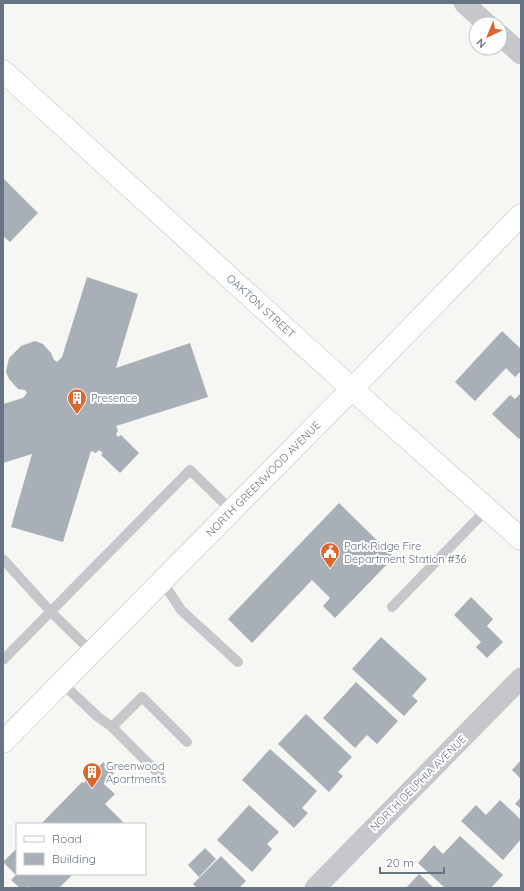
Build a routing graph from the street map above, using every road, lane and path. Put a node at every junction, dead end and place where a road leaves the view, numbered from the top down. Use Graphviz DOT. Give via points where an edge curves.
graph roads {
  1 [pos="464,3"];
  2 [pos="479,16"];
  3 [pos="508,42"];
  4 [pos="521,54"];
  5 [pos="3,71"];
  6 [pos="521,214"];
  7 [pos="352,390"];
  8 [pos="487,509"];
  9 [pos="232,511"];
  10 [pos="521,539"];
  11 [pos="3,559"];
  12 [pos="162,581"];
  13 [pos="392,607"];
  14 [pos="50,612"];
  15 [pos="92,652"];
  16 [pos="3,660"];
  17 [pos="238,662"];
  18 [pos="521,678"];
  19 [pos="62,683"];
  20 [pos="112,727"];
  21 [pos="3,742"];
  22 [pos="187,742"];
  23 [pos="159,774"];
  24 [pos="314,888"];
  1 -- 2 [label="street"];
  3 -- 4 [label="street"];
  5 -- 7 [label="main road, OAKTON STREET"];
  6 -- 7 [label="main road, NORTH GREENWOOD AVENUE"];
  7 -- 8 [label="main road, OAKTON STREET"];
  7 -- 9 [label="main road, NORTH GREENWOOD AVENUE"];
  8 -- 10 [label="main road, OAKTON STREET"];
  8 -- 13 [label="lane"];
  9 -- 12 [label="main road, NORTH GREENWOOD AVENUE"];
  9 -- 14 [label="lane" via="190,470"];
  11 -- 14 [label="lane"];
  12 -- 15 [label="main road, NORTH GREENWOOD AVENUE"];
  12 -- 17 [label="lane" via="181,610"];
  14 -- 15 [label="lane"];
  14 -- 16 [label="lane"];
  15 -- 19 [label="main road, NORTH GREENWOOD AVENUE"];
  18 -- 24 [label="street, NORTH DELPHIA AVENUE"];
  19 -- 20 [label="lane"];
  19 -- 21 [label="main road, NORTH GREENWOOD AVENUE"];
  20 -- 22 [label="lane" via="142,697"];
  20 -- 23 [label="lane"];
}
